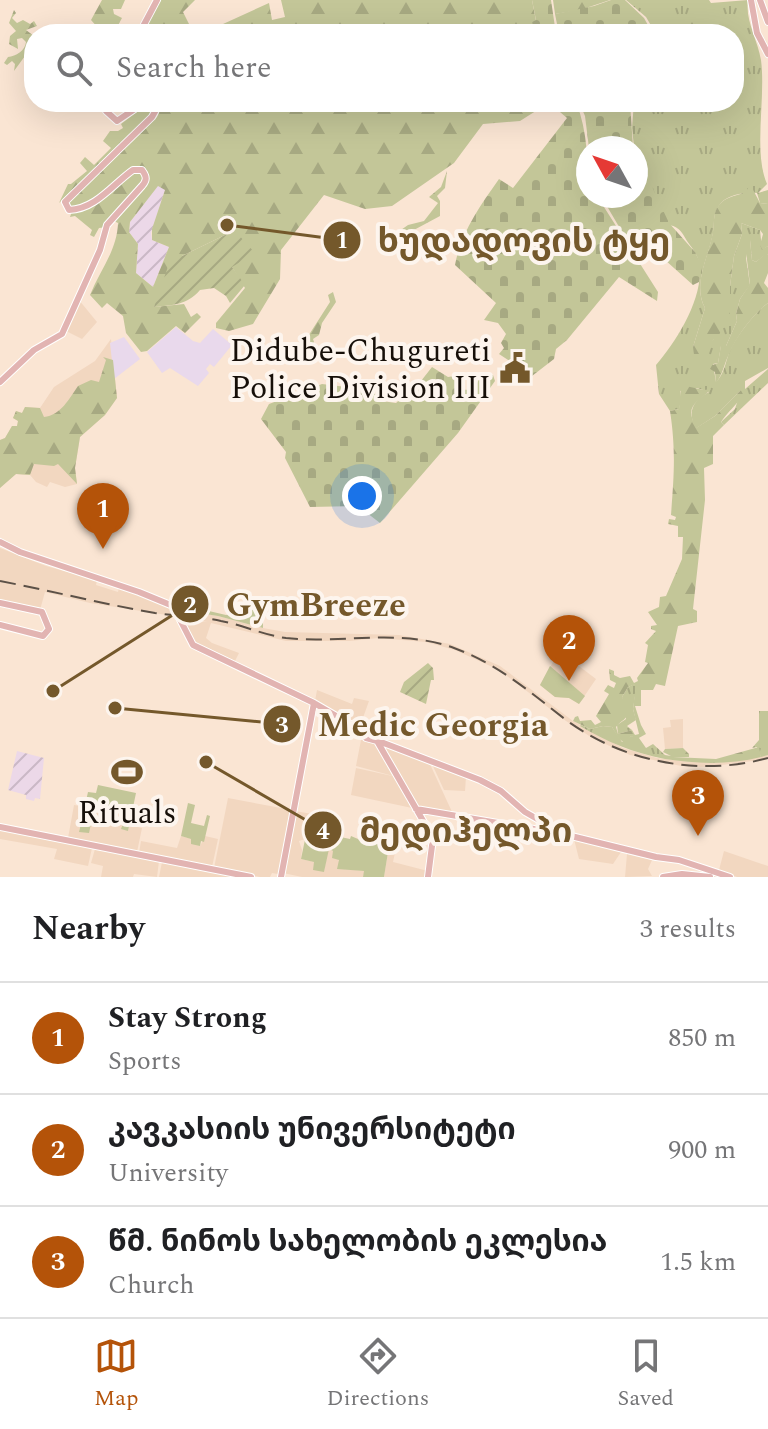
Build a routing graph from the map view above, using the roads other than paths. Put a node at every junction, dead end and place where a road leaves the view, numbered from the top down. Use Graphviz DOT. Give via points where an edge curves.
graph roads {
  1 [pos="157,0"];
  2 [pos="751,0"];
  3 [pos="760,0"];
  4 [pos="765,14"];
  5 [pos="753,20"];
  6 [pos="768,22"];
  7 [pos="144,24"];
  8 [pos="768,54"];
  9 [pos="107,112"];
  10 [pos="130,112"];
  11 [pos="155,112"];
  12 [pos="0,382"];
  13 [pos="0,542"];
  14 [pos="0,603"];
  15 [pos="1,626"];
  16 [pos="314,703"];
  17 [pos="374,740"];
  18 [pos="416,809"];
  19 [pos="0,827"];
  20 [pos="555,830"];
  21 [pos="673,866"];
  22 [pos="251,877"];
  23 [pos="281,877"];
  24 [pos="428,877"];
  25 [pos="662,877"];
  26 [pos="710,877"];
  27 [pos="730,877"];
  1 -- 7 [label="main road"];
  2 -- 5 [label="main road"];
  3 -- 4 [label="main road"];
  4 -- 5 [label="main road" via="757,12"];
  4 -- 6 [label="main road"];
  5 -- 8 [label="main road"];
  9 -- 10 [label="main road" via="117,121"];
  11 -- 12 [label="main road" via="65,200 73,211 110,192 133,170 146,175 107,225 62,334 28,354"];
  13 -- 16 [label="main road" via="173,606 191,646"];
  14 -- 15 [label="main road" via="42,612 49,629 43,636"];
  16 -- 17 [label="main road"];
  16 -- 23 [label="main road"];
  17 -- 18 [label="main road"];
  17 -- 20 [label="main road" via="480,780"];
  18 -- 20 [label="main road"];
  18 -- 24 [label="main road" via="433,838"];
  19 -- 22 [label="main road"];
  20 -- 21 [label="main road"];
  21 -- 25 [label="main road"];
  21 -- 25 [label="main road"];
  21 -- 26 [label="main road"];
  21 -- 27 [label="main road"];
}
